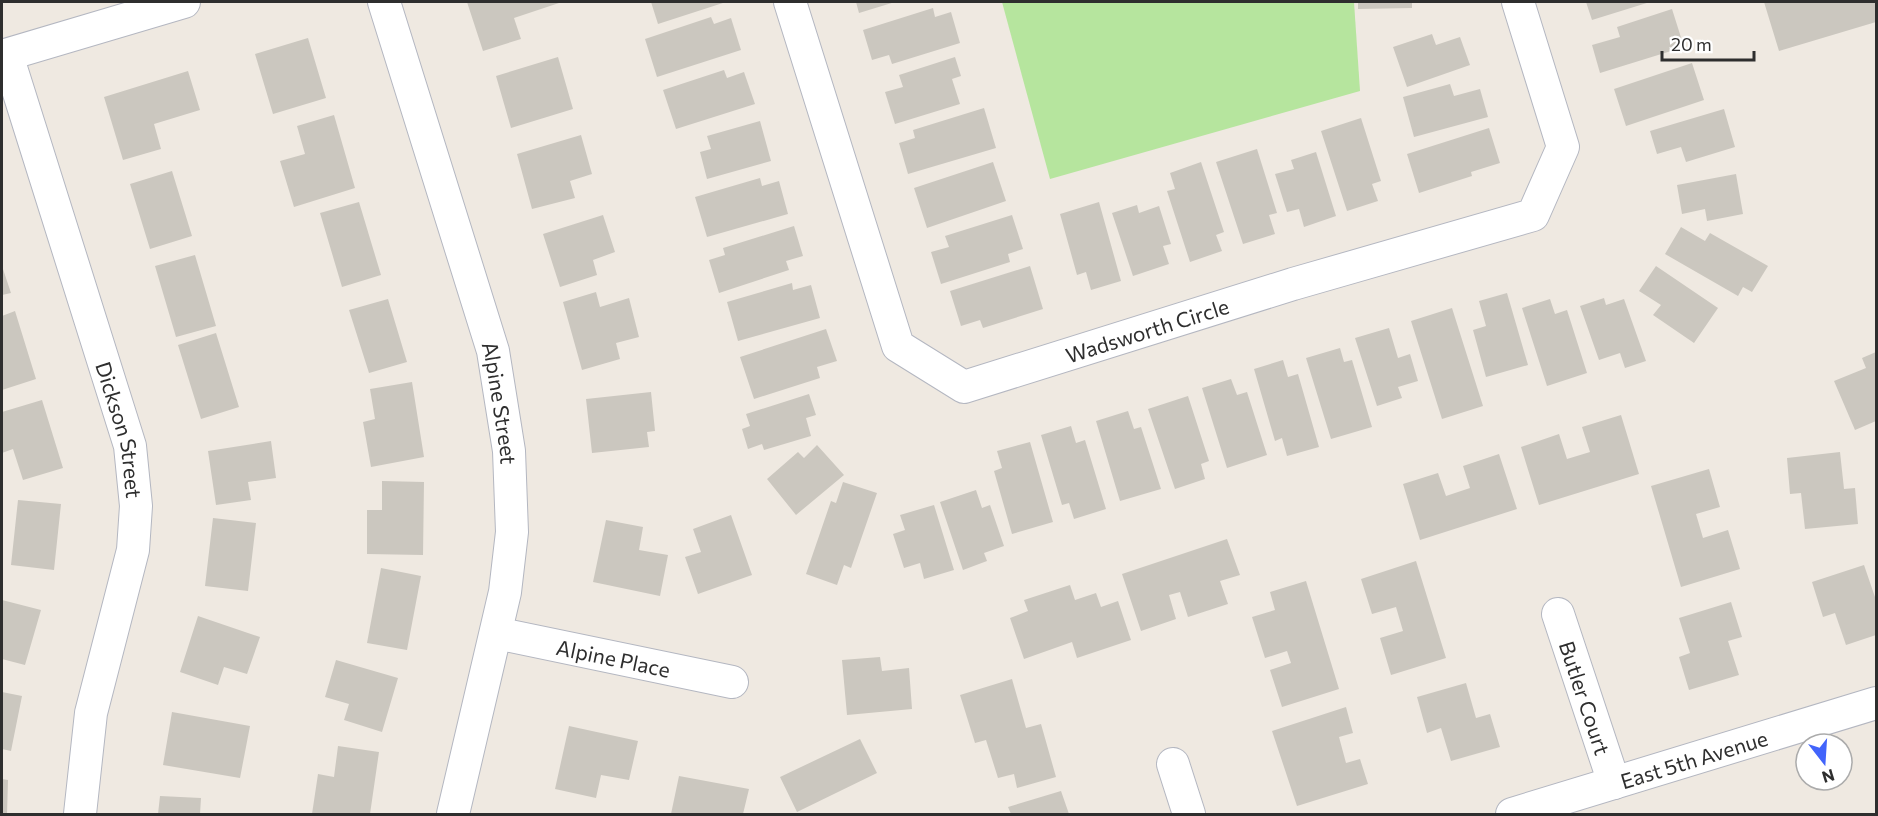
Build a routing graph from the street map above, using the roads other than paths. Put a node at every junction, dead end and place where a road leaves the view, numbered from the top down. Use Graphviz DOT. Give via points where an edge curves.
graph roads {
  1 [pos="184,2"];
  2 [pos="384,2"];
  3 [pos="790,2"];
  4 [pos="1518,2"];
  5 [pos="4,56"];
  6 [pos="1558,614"];
  7 [pos="496,633"];
  8 [pos="732,682"];
  9 [pos="1876,703"];
  10 [pos="1173,765"];
  11 [pos="1614,783"];
  12 [pos="80,814"];
  13 [pos="453,814"];
  14 [pos="1189,814"];
  15 [pos="1512,814"];
  1 -- 5 [label="street"];
  2 -- 7 [label="street, Alpine Street" via="493,351 504,411 512,532"];
  3 -- 4 [label="street, Wadsworth Circle" via="898,346 964,387 1293,284 1533,215 1563,147"];
  5 -- 12 [label="street, Dickson Street" via="130,446 136,506 133,550 91,713"];
  6 -- 11 [label="street, Butler Court"];
  7 -- 8 [label="street, Alpine Place"];
  7 -- 13 [label="street, Alpine Street"];
  9 -- 11 [label="street, East 5th Avenue"];
  10 -- 14 [label="street"];
  11 -- 15 [label="street, East 5th Avenue"];
}
